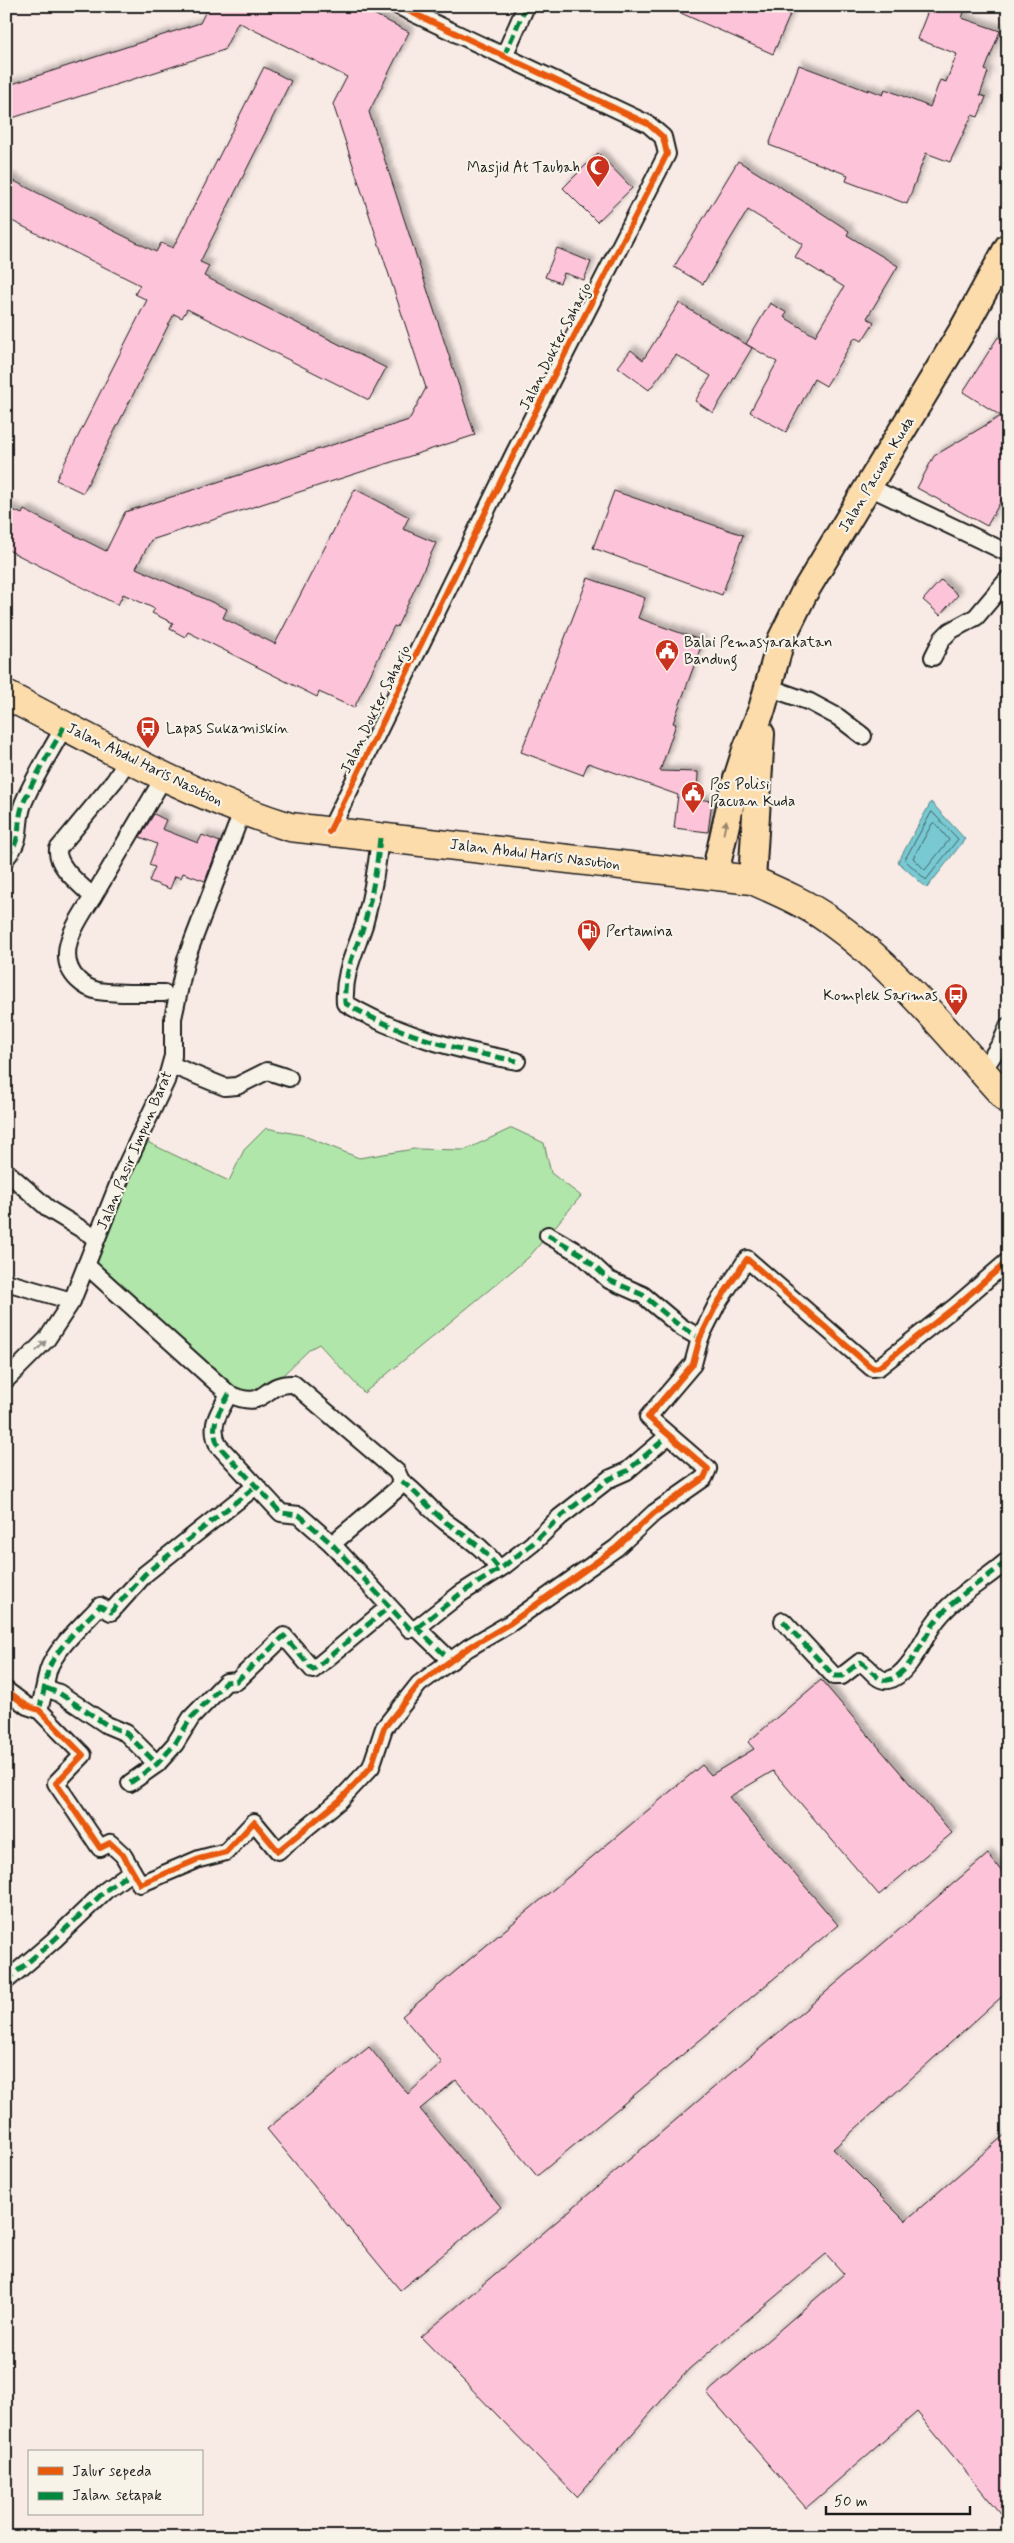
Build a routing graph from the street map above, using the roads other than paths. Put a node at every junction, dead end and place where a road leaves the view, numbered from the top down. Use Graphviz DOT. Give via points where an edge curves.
graph roads {
  1 [pos="398,6"];
  2 [pos="526,6"];
  3 [pos="504,56"];
  4 [pos="1008,247"];
  5 [pos="869,487"];
  6 [pos="1008,553"];
  7 [pos="1008,579"];
  8 [pos="933,657"];
  9 [pos="6,694"];
  10 [pos="765,698"];
  11 [pos="65,725"];
  12 [pos="863,736"];
  13 [pos="129,758"];
  14 [pos="164,776"];
  15 [pos="242,812"];
  16 [pos="329,832"];
  17 [pos="380,838"];
  18 [pos="6,858"];
  19 [pos="715,874"];
  20 [pos="752,880"];
  21 [pos="93,897"];
  22 [pos="164,994"];
  23 [pos="1008,1026"];
  24 [pos="1004,1040"];
  25 [pos="517,1061"];
  26 [pos="171,1065"];
  27 [pos="982,1072"];
  28 [pos="289,1078"];
  29 [pos="1008,1100"];
  30 [pos="8,1173"];
  31 [pos="548,1235"];
  32 [pos="96,1238"];
  33 [pos="1008,1261"];
  34 [pos="86,1265"];
  35 [pos="6,1282"];
  36 [pos="72,1301"];
  37 [pos="700,1338"];
  38 [pos="6,1380"];
  39 [pos="229,1394"];
  40 [pos="668,1436"];
  41 [pos="401,1481"];
  42 [pos="256,1486"];
  43 [pos="332,1544"];
  44 [pos="1008,1560"];
  45 [pos="499,1569"];
  46 [pos="389,1608"];
  47 [pos="783,1621"];
  48 [pos="417,1628"];
  49 [pos="451,1661"];
  50 [pos="46,1688"];
  51 [pos="6,1690"];
  52 [pos="39,1710"];
  53 [pos="157,1764"];
  54 [pos="130,1783"];
  55 [pos="132,1871"];
  56 [pos="6,1981"];
  1 -- 3 [label="street, Jalan Dokter Saharjo"];
  2 -- 3 [label="street"];
  3 -- 16 [label="street, Jalan Dokter Saharjo" via="648,124 663,138 667,154 514,454"];
  4 -- 5 [label="main road, Jalan Pacuan Kuda"];
  5 -- 6 [label="street"];
  5 -- 10 [label="main road, Jalan Pacuan Kuda" via="800,601 781,640"];
  7 -- 8 [label="street" via="976,617 950,630"];
  9 -- 11 [label="highway, Jalan Abdul Haris Nasution"];
  10 -- 12 [label="street" via="824,710"];
  19 -- 10 [label="main road, Jalan Pacuan Kuda, one-way" via="734,788"];
  10 -- 20 [label="main road, Jalan Pacuan Kuda"];
  11 -- 13 [label="highway, Jalan Abdul Haris Nasution"];
  11 -- 18 [label="street" via="28,792 22,808 19,836"];
  13 -- 14 [label="highway, Jalan Abdul Haris Nasution"];
  13 -- 21 [label="street" via="115,780 58,848 59,858 69,873"];
  14 -- 15 [label="highway, Jalan Abdul Haris Nasution"];
  14 -- 21 [label="street"];
  15 -- 16 [label="highway, Jalan Abdul Haris Nasution" via="290,827"];
  15 -- 26 [label="street, Jalan Pasir Impun Barat" via="186,959 173,1018"];
  16 -- 17 [label="highway, Jalan Abdul Haris Nasution"];
  17 -- 19 [label="highway, Jalan Abdul Haris Nasution"];
  17 -- 25 [label="street" via="366,914 344,984 345,1002 372,1019 430,1041"];
  19 -- 20 [label="highway, Jalan Abdul Haris Nasution"];
  20 -- 27 [label="highway, Jalan Abdul Haris Nasution" via="803,904 867,950 930,1012"];
  21 -- 22 [label="street" via="75,925 67,949 72,974 84,986 97,990"];
  23 -- 24 [label="street"];
  24 -- 27 [label="street"];
  26 -- 28 [label="street" via="225,1087 237,1086 267,1071"];
  26 -- 32 [label="street, Jalan Pasir Impun Barat"];
  27 -- 29 [label="highway, Jalan Abdul Haris Nasution"];
  30 -- 32 [label="street" via="50,1210"];
  31 -- 37 [label="street" via="581,1254 609,1280 643,1295 681,1327"];
  32 -- 34 [label="street, Jalan Pasir Impun Barat"];
  33 -- 37 [label="street" via="879,1367 867,1365 747,1259 717,1304"];
  34 -- 36 [label="street, Jalan Pasir Impun Barat"];
  34 -- 39 [label="street"];
  35 -- 36 [label="street"];
  38 -- 36 [label="street, Jalan Pasir Impun Barat, one-way" via="47,1339"];
  37 -- 40 [label="street" via="693,1364 648,1418"];
  39 -- 41 [label="street" via="245,1402 258,1399 280,1383 294,1384 397,1472"];
  39 -- 42 [label="street" via="213,1434 218,1446"];
  40 -- 45 [label="street" via="627,1471 609,1479 560,1517"];
  40 -- 49 [label="street" via="708,1469 704,1478 654,1513 616,1548"];
  41 -- 43 [label="street" via="397,1489"];
  41 -- 45 [label="street" via="447,1522 484,1549"];
  42 -- 43 [label="street" via="282,1513 299,1515"];
  42 -- 50 [label="street" via="145,1574 111,1612 100,1606 48,1670"];
  43 -- 46 [label="street"];
  44 -- 47 [label="street" via="951,1603 934,1623 903,1672 888,1680 879,1678 860,1662 842,1676 834,1676"];
  45 -- 48 [label="street"];
  46 -- 48 [label="street" via="410,1629"];
  46 -- 53 [label="street" via="313,1670 284,1636 237,1681 226,1682 221,1687 191,1718"];
  48 -- 49 [label="street"];
  49 -- 55 [label="street" via="419,1684 384,1728 371,1767 340,1800 278,1851 254,1822 226,1852 199,1859 140,1884"];
  50 -- 52 [label="street"];
  50 -- 53 [label="street" via="107,1726 126,1733"];
  51 -- 52 [label="street" via="27,1706"];
  52 -- 55 [label="street" via="83,1755 56,1783 100,1848 110,1843 123,1855"];
  53 -- 54 [label="street"];
  55 -- 56 [label="street" via="105,1890"];
}
